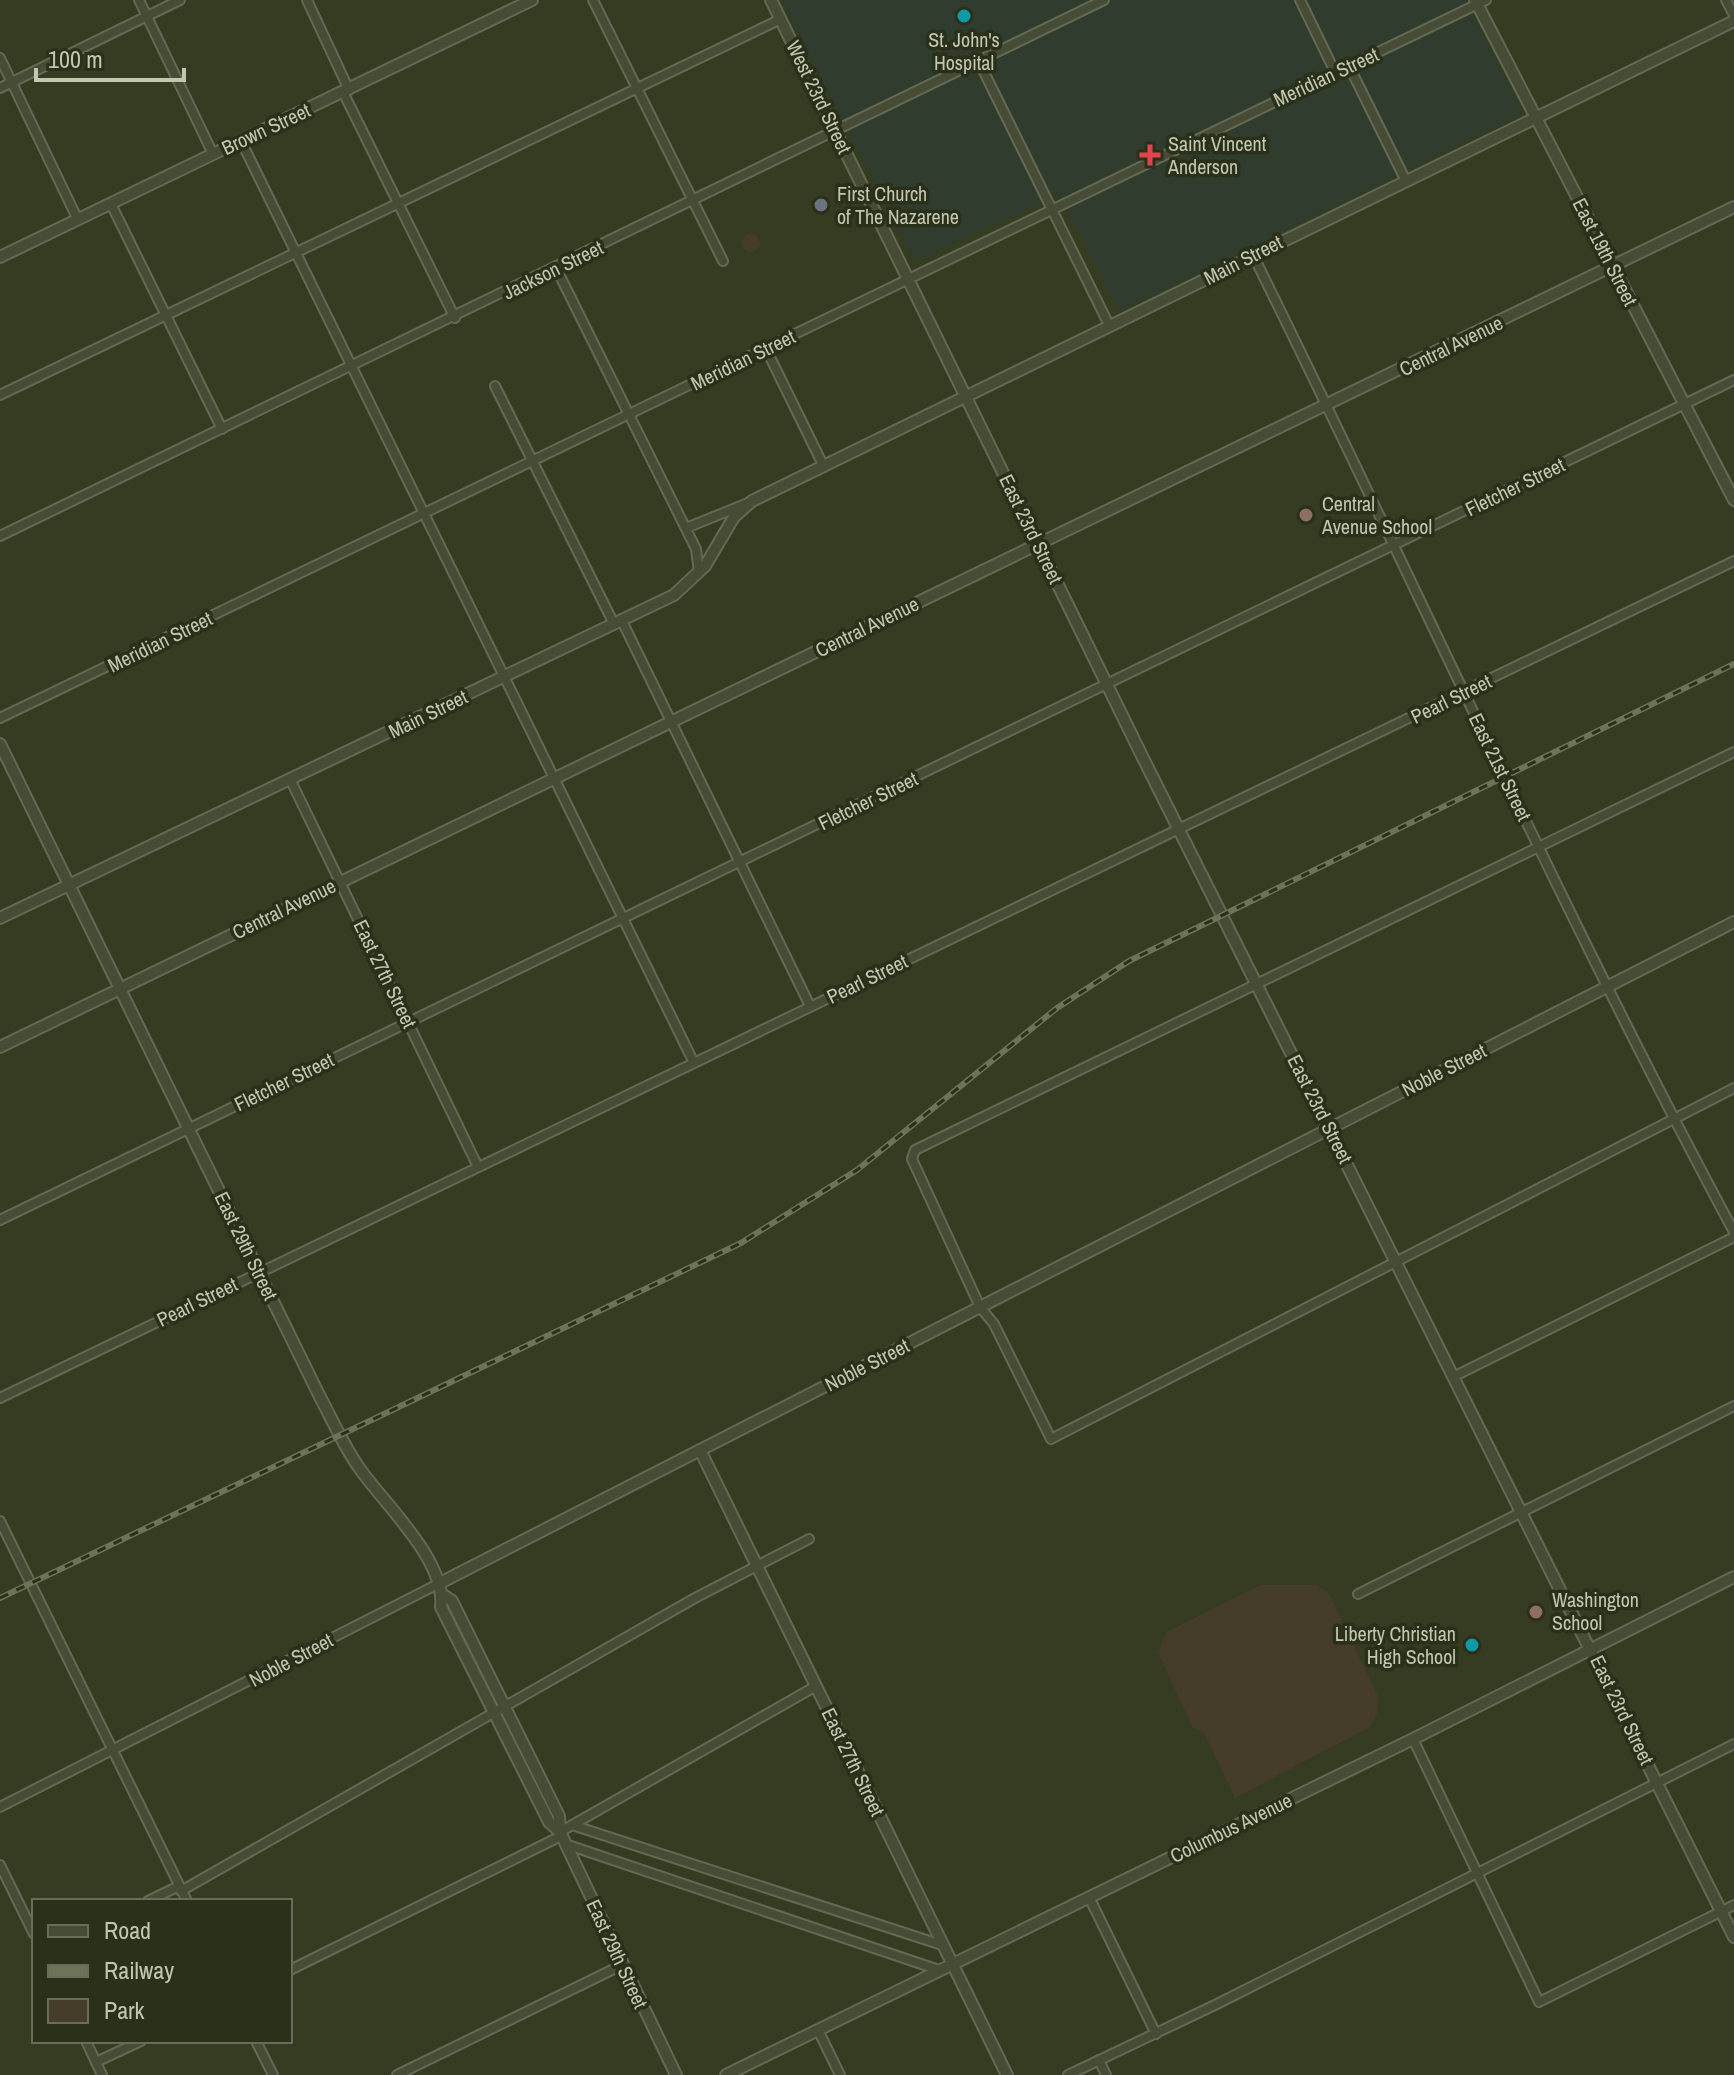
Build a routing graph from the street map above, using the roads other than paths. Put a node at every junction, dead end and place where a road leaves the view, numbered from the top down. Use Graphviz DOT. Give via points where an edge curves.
graph roads {
  1 [pos="139,0"];
  2 [pos="180,0"];
  3 [pos="307,0"];
  4 [pos="532,0"];
  5 [pos="593,0"];
  6 [pos="771,0"];
  7 [pos="1104,0"];
  8 [pos="1300,0"];
  9 [pos="1726,0"];
  10 [pos="1479,1"];
  11 [pos="146,16"];
  12 [pos="1734,18"];
  13 [pos="781,19"];
  14 [pos="0,58"];
  15 [pos="979,62"];
  16 [pos="1349,66"];
  17 [pos="1335,72"];
  18 [pos="12,82"];
  19 [pos="0,88"];
  20 [pos="637,89"];
  21 [pos="346,91"];
  22 [pos="1535,118"];
  23 [pos="836,132"];
  24 [pos="241,141"];
  25 [pos="213,154"];
  26 [pos="1406,181"];
  27 [pos="693,201"];
  28 [pos="398,203"];
  29 [pos="111,204"];
  30 [pos="1734,207"];
  31 [pos="1052,209"];
  32 [pos="78,220"];
  33 [pos="296,253"];
  34 [pos="1253,255"];
  35 [pos="0,257"];
  36 [pos="723,261"];
  37 [pos="1612,267"];
  38 [pos="556,268"];
  39 [pos="910,279"];
  40 [pos="166,315"];
  41 [pos="455,318"];
  42 [pos="1110,327"];
  43 [pos="766,349"];
  44 [pos="352,367"];
  45 [pos="1734,380"];
  46 [pos="495,386"];
  47 [pos="0,395"];
  48 [pos="967,396"];
  49 [pos="1684,405"];
  50 [pos="1328,406"];
  51 [pos="629,416"];
  52 [pos="222,429"];
  53 [pos="533,463"];
  54 [pos="824,467"];
  55 [pos="1734,500"];
  56 [pos="752,501"];
  57 [pos="425,514"];
  58 [pos="686,528"];
  59 [pos="0,536"];
  60 [pos="1039,545"];
  61 [pos="1394,546"];
  62 [pos="1734,561"];
  63 [pos="699,572"];
  64 [pos="618,622"];
  65 [pos="505,677"];
  66 [pos="1108,686"];
  67 [pos="1463,693"];
  68 [pos="0,718"];
  69 [pos="672,722"];
  70 [pos="0,744"];
  71 [pos="1734,752"];
  72 [pos="554,778"];
  73 [pos="291,781"];
  74 [pos="1179,829"];
  75 [pos="1539,847"];
  76 [pos="738,864"];
  77 [pos="340,882"];
  78 [pos="70,885"];
  79 [pos="0,918"];
  80 [pos="623,919"];
  81 [pos="1734,922"];
  82 [pos="1257,983"];
  83 [pos="1608,987"];
  84 [pos="120,989"];
  85 [pos="810,1006"];
  86 [pos="408,1023"];
  87 [pos="0,1047"];
  88 [pos="694,1063"];
  89 [pos="1734,1088"];
  90 [pos="1673,1119"];
  91 [pos="189,1128"];
  92 [pos="1329,1129"];
  93 [pos="478,1167"];
  94 [pos="0,1220"];
  95 [pos="1734,1234"];
  96 [pos="1396,1259"];
  97 [pos="259,1272"];
  98 [pos="980,1307"];
  99 [pos="1453,1377"];
  100 [pos="0,1398"];
  101 [pos="1734,1406"];
  102 [pos="700,1450"];
  103 [pos="1522,1512"];
  104 [pos="0,1521"];
  105 [pos="809,1539"];
  106 [pos="757,1565"];
  107 [pos="1734,1577"];
  108 [pos="440,1589"];
  109 [pos="1358,1594"];
  110 [pos="1592,1649"];
  111 [pos="816,1686"];
  112 [pos="505,1708"];
  113 [pos="495,1714"];
  114 [pos="1413,1739"];
  115 [pos="1734,1744"];
  116 [pos="113,1751"];
  117 [pos="1657,1782"];
  118 [pos="0,1807"];
  119 [pos="572,1825"];
  120 [pos="562,1837"];
  121 [pos="0,1865"];
  122 [pos="1478,1873"];
  123 [pos="180,1888"];
  124 [pos="1089,1897"];
  125 [pos="153,1899"];
  126 [pos="186,1899"];
  127 [pos="1734,1905"];
  128 [pos="1721,1911"];
  129 [pos="32,1930"];
  130 [pos="1734,1937"];
  131 [pos="942,1945"];
  132 [pos="952,1964"];
  133 [pos="622,1965"];
  134 [pos="292,1969"];
  135 [pos="939,1970"];
  136 [pos="818,2030"];
  137 [pos="1156,2034"];
  138 [pos="87,2043"];
  139 [pos="137,2043"];
  140 [pos="257,2043"];
  141 [pos="1099,2060"];
  142 [pos="96,2062"];
  143 [pos="102,2075"];
  144 [pos="273,2075"];
  145 [pos="397,2075"];
  146 [pos="676,2075"];
  147 [pos="726,2075"];
  148 [pos="840,2075"];
  149 [pos="1007,2075"];
  150 [pos="1068,2075"];
  151 [pos="1106,2075"];
  1 -- 11 [label="street"];
  2 -- 11 [label="street"];
  3 -- 21 [label="street"];
  4 -- 21 [label="street, Brown Street"];
  5 -- 20 [label="street"];
  6 -- 13 [label="street, West 23rd Street"];
  7 -- 15 [label="street, Jackson Street"];
  8 -- 17 [label="street"];
  9 -- 12 [label="street"];
  10 -- 16 [label="street, Meridian Street"];
  10 -- 22 [label="street, East 19th Street"];
  11 -- 18 [label="street"];
  11 -- 25 [label="street"];
  12 -- 22 [label="street, Main Street"];
  13 -- 20 [label="street"];
  13 -- 23 [label="street, West 23rd Street"];
  14 -- 18 [label="street"];
  15 -- 23 [label="street, Jackson Street"];
  15 -- 31 [label="street"];
  16 -- 17 [label="street, Meridian Street"];
  16 -- 26 [label="street"];
  17 -- 31 [label="street, Meridian Street"];
  18 -- 19 [label="street"];
  18 -- 32 [label="street"];
  20 -- 27 [label="street"];
  20 -- 28 [label="street"];
  21 -- 24 [label="street, Brown Street"];
  21 -- 28 [label="street"];
  22 -- 26 [label="street, Main Street"];
  22 -- 37 [label="street, East 19th Street"];
  23 -- 27 [label="street, Jackson Street"];
  23 -- 39 [label="street, West 23rd Street"];
  24 -- 25 [label="street, Brown Street"];
  24 -- 33 [label="street"];
  25 -- 29 [label="street, Brown Street"];
  26 -- 34 [label="street, Main Street"];
  27 -- 36 [label="street"];
  27 -- 38 [label="street, Jackson Street"];
  28 -- 33 [label="street"];
  28 -- 41 [label="street"];
  29 -- 32 [label="street, Brown Street"];
  29 -- 40 [label="street"];
  30 -- 37 [label="street, Central Avenue"];
  31 -- 39 [label="street, Meridian Street"];
  31 -- 42 [label="street"];
  32 -- 35 [label="street, Brown Street"];
  33 -- 40 [label="street"];
  33 -- 44 [label="street"];
  34 -- 42 [label="street, Main Street"];
  34 -- 50 [label="street, East 21st Street"];
  37 -- 49 [label="street, East 19th Street"];
  37 -- 50 [label="street, Central Avenue"];
  38 -- 41 [label="street, Jackson Street"];
  38 -- 51 [label="street"];
  39 -- 43 [label="street, Meridian Street"];
  39 -- 48 [label="street, East 23rd Street"];
  40 -- 47 [label="street"];
  40 -- 52 [label="street"];
  41 -- 44 [label="street, Jackson Street"];
  42 -- 48 [label="street, Main Street"];
  43 -- 51 [label="street, Meridian Street"];
  43 -- 54 [label="street"];
  44 -- 52 [label="street, Jackson Street"];
  44 -- 57 [label="street"];
  45 -- 49 [label="street, Fletcher Street"];
  46 -- 53 [label="street"];
  48 -- 54 [label="street, Main Street"];
  48 -- 60 [label="street, East 23rd Street"];
  49 -- 55 [label="street, East 19th Street"];
  49 -- 61 [label="street, Fletcher Street"];
  50 -- 60 [label="street, Central Avenue"];
  50 -- 61 [label="street, East 21st Street"];
  51 -- 53 [label="street, Meridian Street"];
  51 -- 58 [label="street"];
  52 -- 59 [label="street, Jackson Street"];
  53 -- 57 [label="street, Meridian Street"];
  53 -- 64 [label="street"];
  54 -- 56 [label="street, Main Street"];
  56 -- 58 [label="street, Main Street"];
  56 -- 63 [label="street, Main Street" via="734,517"];
  57 -- 65 [label="street"];
  57 -- 68 [label="street, Meridian Street"];
  58 -- 63 [label="street" via="698,553"];
  60 -- 66 [label="street, East 23rd Street"];
  60 -- 69 [label="street, Central Avenue"];
  61 -- 66 [label="street, Fletcher Street"];
  61 -- 67 [label="street, East 21st Street"];
  62 -- 67 [label="street, Pearl Street"];
  63 -- 64 [label="street, Main Street" via="674,595"];
  64 -- 65 [label="street, Main Street"];
  64 -- 69 [label="street"];
  65 -- 72 [label="street"];
  65 -- 73 [label="street, Main Street"];
  66 -- 74 [label="street, East 23rd Street"];
  66 -- 76 [label="street, Fletcher Street"];
  67 -- 74 [label="street, Pearl Street"];
  67 -- 75 [label="street, East 21st Street"];
  69 -- 72 [label="street, Central Avenue"];
  69 -- 76 [label="street"];
  70 -- 78 [label="street, East 29th Street"];
  71 -- 75 [label="street"];
  72 -- 77 [label="street, Central Avenue"];
  72 -- 80 [label="street"];
  73 -- 77 [label="street, East 27th Street"];
  73 -- 78 [label="street, Main Street"];
  74 -- 82 [label="street, East 23rd Street"];
  74 -- 85 [label="street, Pearl Street"];
  75 -- 82 [label="street"];
  75 -- 83 [label="street, East 21st Street"];
  76 -- 80 [label="street, Fletcher Street"];
  76 -- 85 [label="street"];
  77 -- 84 [label="street, Central Avenue"];
  77 -- 86 [label="street, East 27th Street"];
  78 -- 79 [label="street, Main Street"];
  78 -- 84 [label="street, East 29th Street"];
  80 -- 86 [label="street, Fletcher Street"];
  80 -- 88 [label="street"];
  81 -- 83 [label="street, Noble Street"];
  82 -- 92 [label="street, East 23rd Street"];
  82 -- 98 [label="street" via="915,1150 912,1159"];
  83 -- 90 [label="street, East 21st Street"];
  83 -- 92 [label="street, Noble Street"];
  84 -- 87 [label="street, Central Avenue"];
  84 -- 91 [label="street, East 29th Street"];
  85 -- 88 [label="street, Pearl Street"];
  86 -- 91 [label="street, Fletcher Street"];
  86 -- 93 [label="street, East 27th Street"];
  88 -- 93 [label="street, Pearl Street"];
  89 -- 90 [label="street"];
  90 -- 95 [label="street, East 21st Street"];
  90 -- 96 [label="street"];
  91 -- 94 [label="street, Fletcher Street"];
  91 -- 97 [label="street, East 29th Street"];
  92 -- 96 [label="street, East 23rd Street"];
  92 -- 98 [label="street, Noble Street"];
  93 -- 97 [label="street, Pearl Street"];
  95 -- 99 [label="street"];
  96 -- 98 [label="street" via="1051,1439 994,1324"];
  96 -- 99 [label="street, East 23rd Street"];
  97 -- 100 [label="street, Pearl Street"];
  97 -- 108 [label="street, East 29th Street" via="352,1457 400,1516"];
  98 -- 102 [label="street, Noble Street"];
  99 -- 103 [label="street, East 23rd Street"];
  101 -- 103 [label="street"];
  102 -- 106 [label="street, East 27th Street"];
  102 -- 108 [label="street, Noble Street"];
  103 -- 109 [label="street"];
  103 -- 110 [label="street, East 23rd Street"];
  104 -- 116 [label="street"];
  105 -- 106 [label="street"];
  106 -- 111 [label="street, East 27th Street"];
  106 -- 112 [label="street"];
  107 -- 110 [label="street, Columbus Avenue"];
  108 -- 112 [label="street, East 29th Street" via="452,1601"];
  108 -- 113 [label="street, East 29th Street" via="441,1607"];
  108 -- 116 [label="street, Noble Street"];
  110 -- 114 [label="street, Columbus Avenue"];
  110 -- 117 [label="street, East 23rd Street"];
  111 -- 119 [label="street"];
  111 -- 131 [label="street, East 27th Street"];
  112 -- 113 [label="street"];
  112 -- 120 [label="street, East 29th Street" via="559,1816"];
  113 -- 120 [label="street, East 29th Street" via="549,1822"];
  113 -- 123 [label="street"];
  114 -- 122 [label="street"];
  114 -- 124 [label="street, Columbus Avenue"];
  115 -- 117 [label="street"];
  116 -- 118 [label="street, Noble Street"];
  116 -- 123 [label="street"];
  117 -- 122 [label="street"];
  117 -- 128 [label="street, East 23rd Street"];
  119 -- 120 [label="street"];
  119 -- 131 [label="street"];
  120 -- 133 [label="street, East 29th Street"];
  120 -- 134 [label="street"];
  120 -- 135 [label="street"];
  121 -- 129 [label="street"];
  122 -- 128 [label="street" via="1539,2002"];
  122 -- 137 [label="street"];
  123 -- 125 [label="street"];
  123 -- 126 [label="street"];
  124 -- 132 [label="street, Columbus Avenue"];
  124 -- 137 [label="street"];
  127 -- 128 [label="street"];
  128 -- 130 [label="street, East 23rd Street"];
  131 -- 132 [label="street, East 27th Street"];
  132 -- 135 [label="street, Columbus Avenue"];
  132 -- 149 [label="street, East 27th Street"];
  133 -- 145 [label="street"];
  133 -- 146 [label="street, East 29th Street"];
  135 -- 136 [label="street, Columbus Avenue"];
  136 -- 147 [label="street, Columbus Avenue"];
  136 -- 148 [label="street"];
  137 -- 141 [label="street"];
  138 -- 142 [label="street"];
  139 -- 142 [label="street"];
  140 -- 144 [label="street"];
  141 -- 150 [label="street"];
  141 -- 151 [label="street"];
  142 -- 143 [label="street"];
}
